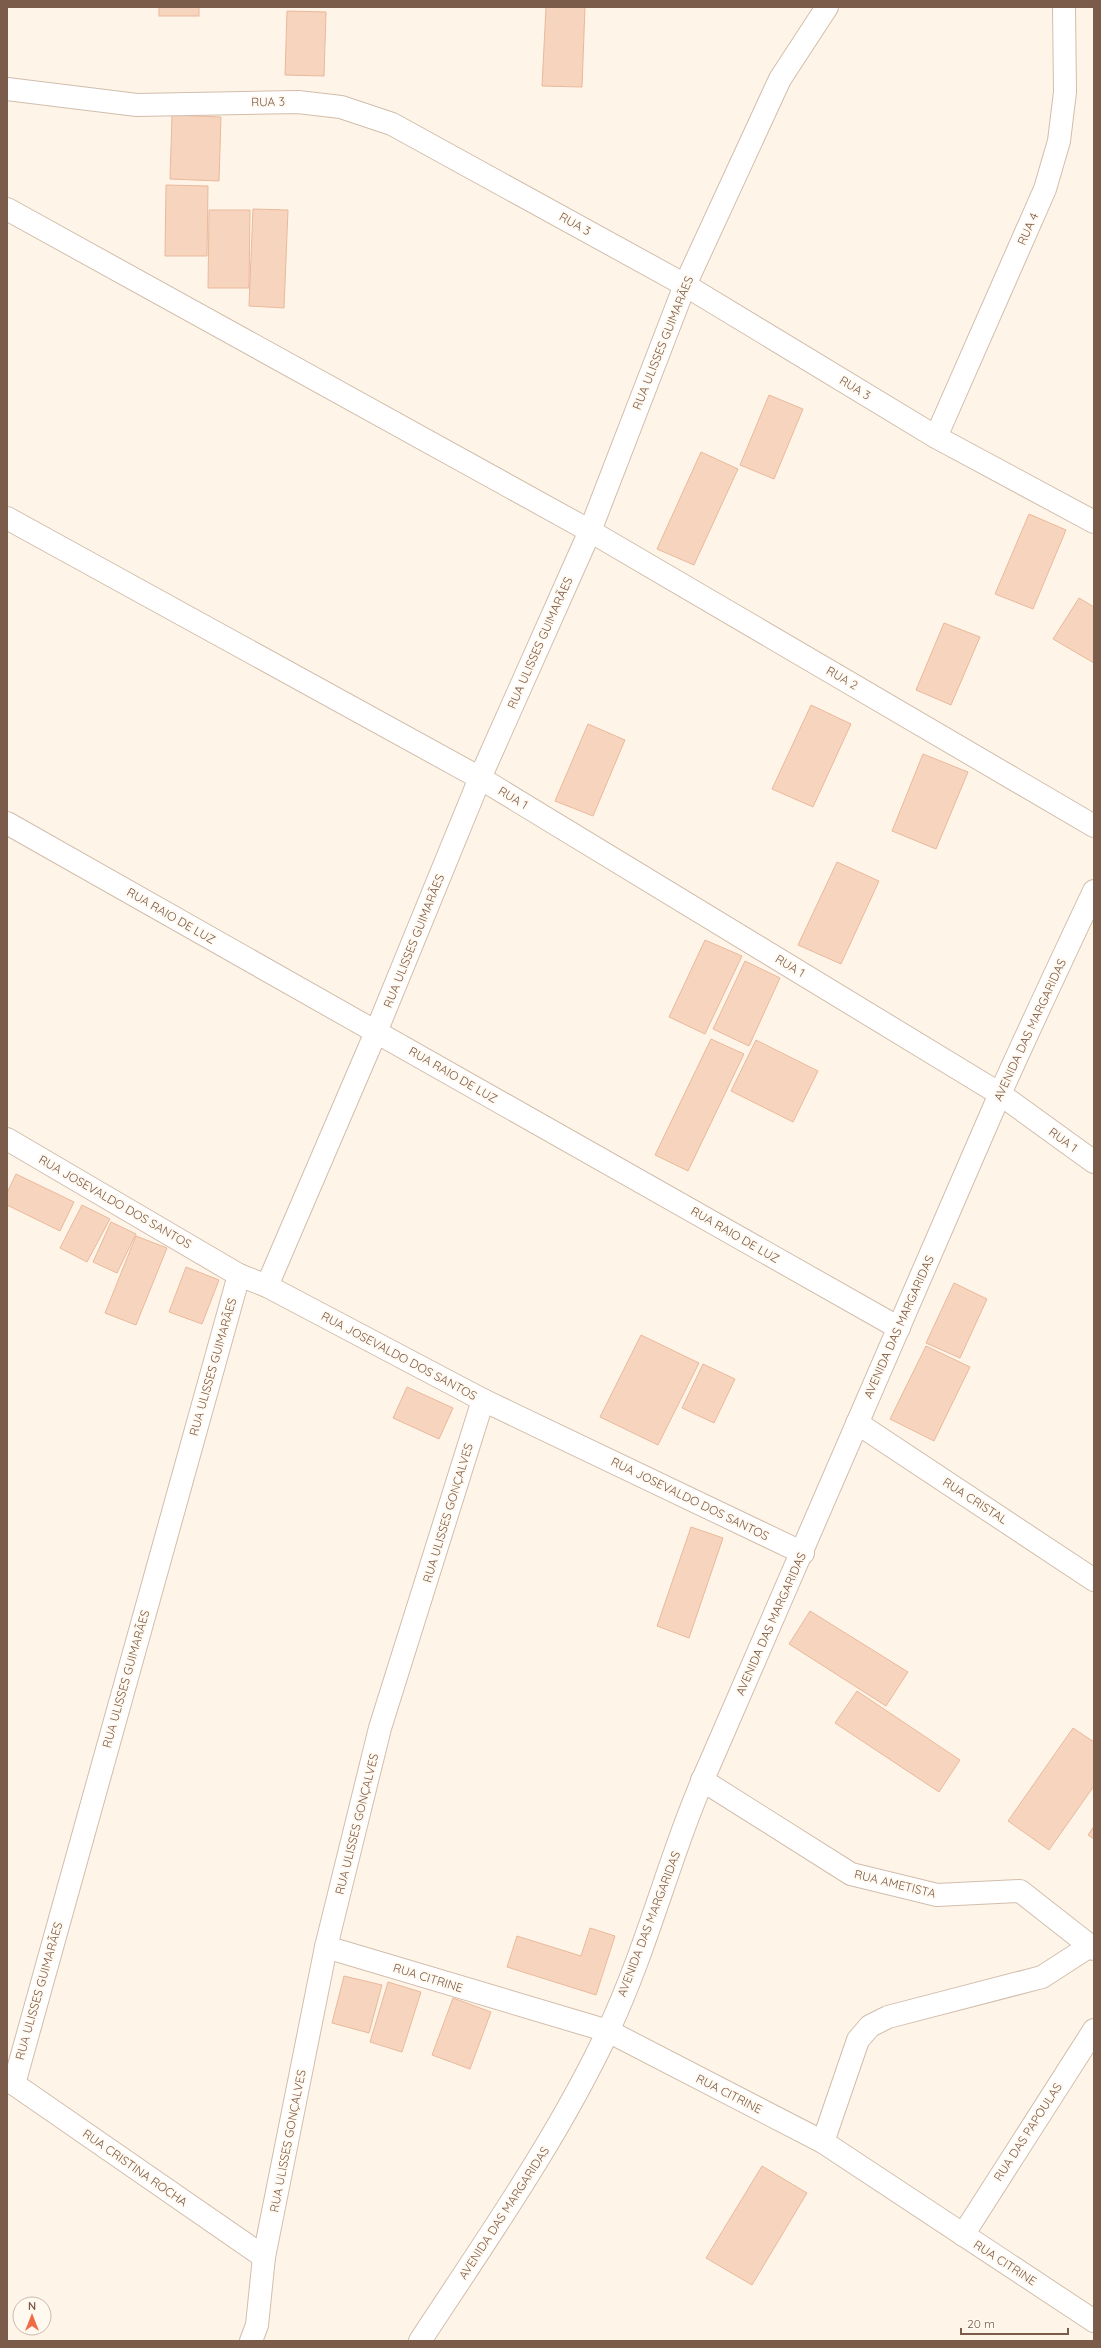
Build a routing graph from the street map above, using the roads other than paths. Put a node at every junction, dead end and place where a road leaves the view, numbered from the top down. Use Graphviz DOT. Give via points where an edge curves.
graph roads {
  1 [pos="827,7"];
  2 [pos="1064,7"];
  3 [pos="7,89"];
  4 [pos="7,209"];
  5 [pos="685,285"];
  6 [pos="936,438"];
  7 [pos="7,518"];
  8 [pos="1094,522"];
  9 [pos="590,531"];
  10 [pos="480,778"];
  11 [pos="7,823"];
  12 [pos="1094,826"];
  13 [pos="1094,891"];
  14 [pos="376,1032"];
  15 [pos="1000,1094"];
  16 [pos="7,1139"];
  17 [pos="1094,1162"];
  18 [pos="239,1275"];
  19 [pos="267,1286"];
  20 [pos="899,1328"];
  21 [pos="483,1400"];
  22 [pos="856,1423"];
  23 [pos="803,1553"];
  24 [pos="1094,1580"];
  25 [pos="702,1780"];
  26 [pos="326,1947"];
  27 [pos="1092,1947"];
  28 [pos="1094,2030"];
  29 [pos="608,2031"];
  30 [pos="10,2080"];
  31 [pos="822,2142"];
  32 [pos="963,2235"];
  33 [pos="264,2257"];
  34 [pos="1094,2321"];
  35 [pos="251,2341"];
  36 [pos="420,2341"];
  1 -- 5 [label="street, RUA ULISSES GUIMARÃES" via="780,79"];
  2 -- 6 [label="street, RUA 4" via="1065,92 1059,141 1045,189"];
  3 -- 5 [label="street, RUA 3" via="137,105 298,102 341,107 392,124"];
  4 -- 9 [label="street, RUA 2"];
  5 -- 6 [label="street, RUA 3"];
  5 -- 9 [label="street, RUA ULISSES GUIMARÃES"];
  6 -- 8 [label="street, RUA 3"];
  7 -- 10 [label="street, RUA 1"];
  9 -- 10 [label="street, RUA ULISSES GUIMARÃES"];
  9 -- 12 [label="street, RUA 2"];
  10 -- 14 [label="street, RUA ULISSES GUIMARÃES"];
  10 -- 15 [label="street, RUA 1"];
  11 -- 14 [label="street, RUA RAIO DE LUZ"];
  13 -- 15 [label="street, AVENIDA DAS MARGARIDAS"];
  14 -- 19 [label="street, RUA ULISSES GUIMARÃES"];
  14 -- 20 [label="street, RUA RAIO DE LUZ"];
  15 -- 17 [label="street, RUA 1"];
  15 -- 20 [label="street, AVENIDA DAS MARGARIDAS"];
  16 -- 18 [label="street, RUA JOSEVALDO DOS SANTOS"];
  18 -- 19 [label="street, RUA JOSEVALDO DOS SANTOS"];
  18 -- 30 [label="street, RUA ULISSES GUIMARÃES"];
  19 -- 21 [label="street, RUA JOSEVALDO DOS SANTOS"];
  20 -- 22 [label="street, AVENIDA DAS MARGARIDAS"];
  21 -- 23 [label="street, RUA JOSEVALDO DOS SANTOS"];
  21 -- 26 [label="street, RUA ULISSES GONÇALVES" via="380,1728"];
  22 -- 23 [label="street, AVENIDA DAS MARGARIDAS"];
  22 -- 24 [label="street, RUA CRISTAL"];
  23 -- 25 [label="street, AVENIDA DAS MARGARIDAS"];
  25 -- 27 [label="street, RUA AMETISTA" via="851,1874 937,1895 1020,1891"];
  25 -- 29 [label="street, AVENIDA DAS MARGARIDAS" via="647,1938"];
  26 -- 29 [label="street, RUA CITRINE"];
  26 -- 33 [label="street, RUA ULISSES GONÇALVES"];
  27 -- 31 [label="street" via="1042,1977 888,2017 870,2026 858,2040"];
  28 -- 32 [label="street, RUA DAS PAPOULAS"];
  29 -- 31 [label="street, RUA CITRINE"];
  29 -- 36 [label="street, AVENIDA DAS MARGARIDAS" via="551,2139"];
  30 -- 33 [label="street, RUA CRISTINA ROCHA"];
  31 -- 32 [label="street, RUA CITRINE"];
  32 -- 34 [label="street, RUA CITRINE"];
  33 -- 35 [label="street" via="257,2325"];
}
